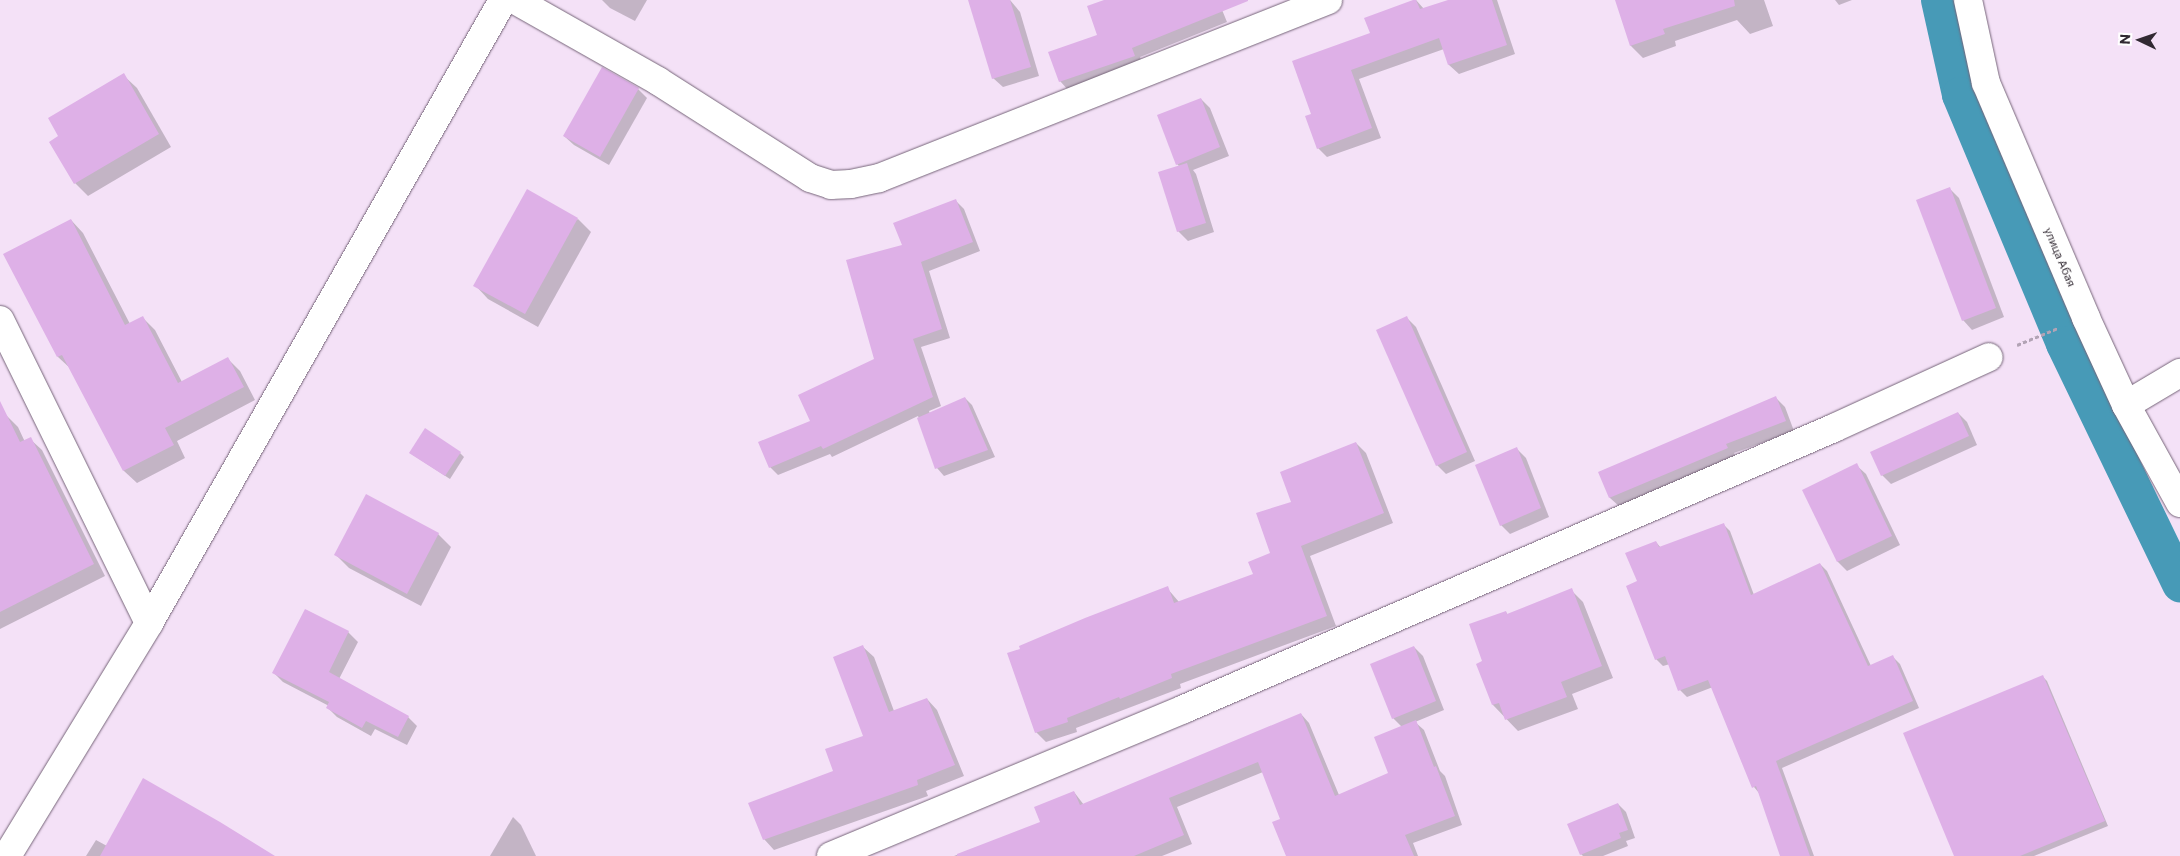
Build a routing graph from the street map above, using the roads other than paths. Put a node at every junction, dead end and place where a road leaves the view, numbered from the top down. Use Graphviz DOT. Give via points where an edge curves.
graph roads {
  1 [pos="503,0"];
  2 [pos="515,0"];
  3 [pos="1328,0"];
  4 [pos="1968,0"];
  5 [pos="0,320"];
  6 [pos="1989,357"];
  7 [pos="2180,373"];
  8 [pos="2126,405"];
  9 [pos="2180,503"];
  10 [pos="149,623"];
  11 [pos="7,856"];
  12 [pos="831,856"];
  1 -- 10 [label="street"];
  2 -- 3 [label="street" via="658,80 810,178 831,185 878,178"];
  4 -- 8 [label="street, улица Абая" via="1986,83"];
  5 -- 10 [label="street"];
  6 -- 12 [label="street" via="1825,432 1193,705"];
  7 -- 8 [label="street"];
  8 -- 9 [label="street, улица Абая"];
  10 -- 11 [label="street"];
}
